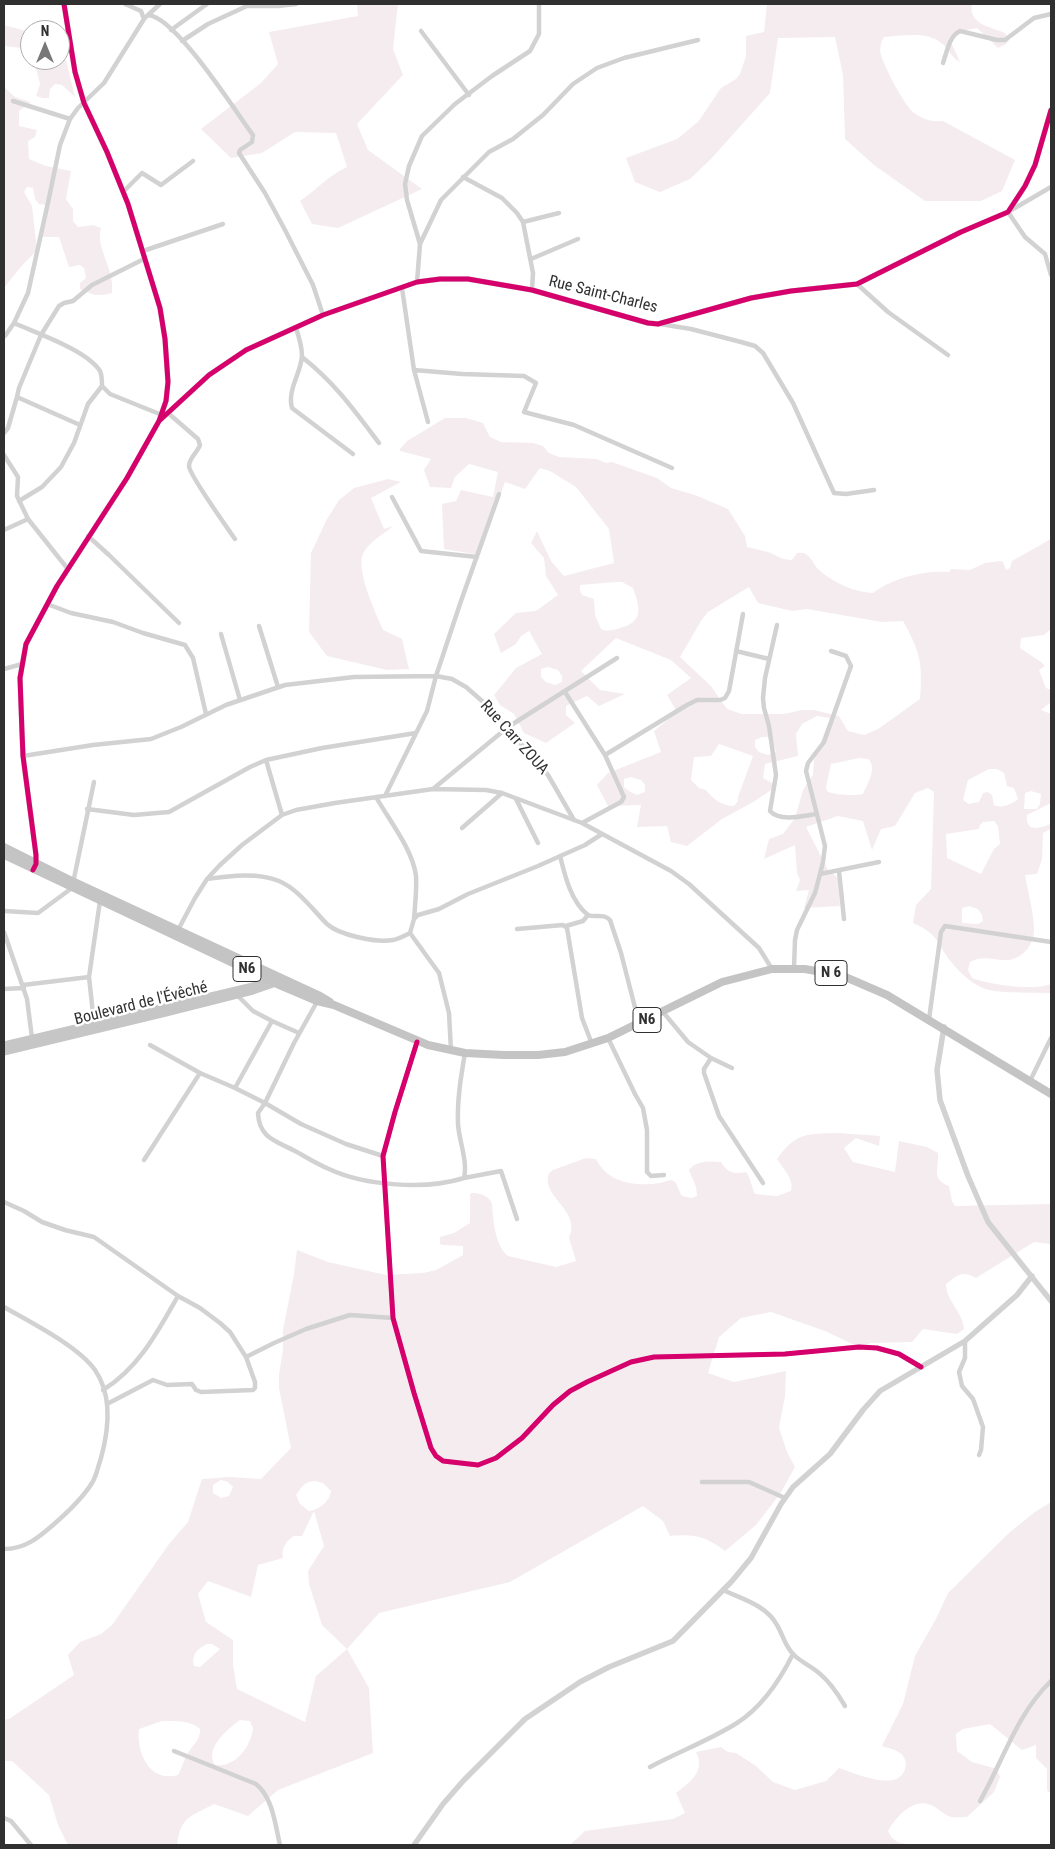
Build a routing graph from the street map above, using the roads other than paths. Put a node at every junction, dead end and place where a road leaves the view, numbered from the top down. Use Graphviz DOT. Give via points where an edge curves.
graph roads {
  1 [pos="64,4"];
  2 [pos="125,4"];
  3 [pos="160,4"];
  4 [pos="207,4"];
  5 [pos="296,4"];
  6 [pos="539,4"];
  7 [pos="1051,14"];
  8 [pos="146,17"];
  9 [pos="170,30"];
  10 [pos="421,31"];
  11 [pos="698,40"];
  12 [pos="182,41"];
  13 [pos="943,63"];
  14 [pos="469,95"];
  15 [pos="13,101"];
  16 [pos="84,103"];
  17 [pos="1051,110"];
  18 [pos="70,119"];
  19 [pos="193,161"];
  20 [pos="463,177"];
  21 [pos="1051,187"];
  22 [pos="123,192"];
  23 [pos="1008,212"];
  24 [pos="559,213"];
  25 [pos="523,222"];
  26 [pos="223,224"];
  27 [pos="578,239"];
  28 [pos="420,244"];
  29 [pos="143,251"];
  30 [pos="1045,254"];
  31 [pos="1051,255"];
  32 [pos="144,259"];
  33 [pos="531,259"];
  34 [pos="1051,275"];
  35 [pos="417,282"];
  36 [pos="857,284"];
  37 [pos="402,288"];
  38 [pos="532,290"];
  39 [pos="324,315"];
  40 [pos="14,323"];
  41 [pos="658,324"];
  42 [pos="296,328"];
  43 [pos="41,335"];
  44 [pos="5,336"];
  45 [pos="948,355"];
  46 [pos="302,357"];
  47 [pos="414,370"];
  48 [pos="102,386"];
  49 [pos="17,397"];
  50 [pos="163,416"];
  51 [pos="428,422"];
  52 [pos="80,425"];
  53 [pos="4,432"];
  54 [pos="379,443"];
  55 [pos="353,454"];
  56 [pos="4,456"];
  57 [pos="672,468"];
  58 [pos="874,490"];
  59 [pos="499,494"];
  60 [pos="392,497"];
  61 [pos="19,501"];
  62 [pos="28,519"];
  63 [pos="4,530"];
  64 [pos="88,536"];
  65 [pos="235,539"];
  66 [pos="477,557"];
  67 [pos="67,568"];
  68 [pos="46,604"];
  69 [pos="743,614"];
  70 [pos="179,623"];
  71 [pos="777,625"];
  72 [pos="259,626"];
  73 [pos="222,634"];
  74 [pos="736,651"];
  75 [pos="831,651"];
  76 [pos="617,658"];
  77 [pos="769,659"];
  78 [pos="22,664"];
  79 [pos="4,669"];
  80 [pos="436,676"];
  81 [pos="278,687"];
  82 [pos="565,692"];
  83 [pos="240,700"];
  84 [pos="206,714"];
  85 [pos="508,727"];
  86 [pos="416,733"];
  87 [pos="605,755"];
  88 [pos="23,756"];
  89 [pos="266,760"];
  90 [pos="94,782"];
  91 [pos="433,789"];
  92 [pos="502,794"];
  93 [pos="385,796"];
  94 [pos="376,797"];
  95 [pos="516,799"];
  96 [pos="87,809"];
  97 [pos="816,814"];
  98 [pos="282,815"];
  99 [pos="574,820"];
  100 [pos="582,823"];
  101 [pos="462,828"];
  102 [pos="602,834"];
  103 [pos="538,843"];
  104 [pos="4,847"];
  105 [pos="4,855"];
  106 [pos="560,856"];
  107 [pos="879,862"];
  108 [pos="34,867"];
  109 [pos="839,871"];
  110 [pos="820,874"];
  111 [pos="207,879"];
  112 [pos="73,885"];
  113 [pos="100,901"];
  114 [pos="4,911"];
  115 [pos="588,916"];
  116 [pos="414,919"];
  117 [pos="844,919"];
  118 [pos="566,926"];
  119 [pos="517,929"];
  120 [pos="4,932"];
  121 [pos="177,933"];
  122 [pos="410,933"];
  123 [pos="1051,942"];
  124 [pos="10,949"];
  125 [pos="4,950"];
  126 [pos="794,968"];
  127 [pos="772,969"];
  128 [pos="90,977"];
  129 [pos="277,980"];
  130 [pos="23,987"];
  131 [pos="4,989"];
  132 [pos="237,995"];
  133 [pos="319,998"];
  134 [pos="166,1010"];
  135 [pos="663,1012"];
  136 [pos="929,1019"];
  137 [pos="272,1021"];
  138 [pos="94,1023"];
  139 [pos="639,1024"];
  140 [pos="944,1027"];
  141 [pos="62,1034"];
  142 [pos="299,1034"];
  143 [pos="32,1038"];
  144 [pos="608,1038"];
  145 [pos="1051,1038"];
  146 [pos="417,1042"];
  147 [pos="592,1044"];
  148 [pos="4,1045"];
  149 [pos="150,1045"];
  150 [pos="451,1050"];
  151 [pos="4,1052"];
  152 [pos="465,1053"];
  153 [pos="711,1058"];
  154 [pos="732,1068"];
  155 [pos="200,1072"];
  156 [pos="1030,1081"];
  157 [pos="236,1088"];
  158 [pos="1051,1094"];
  159 [pos="265,1103"];
  160 [pos="383,1156"];
  161 [pos="144,1160"];
  162 [pos="664,1175"];
  163 [pos="464,1178"];
  164 [pos="385,1183"];
  165 [pos="763,1183"];
  166 [pos="4,1202"];
  167 [pos="517,1219"];
  168 [pos="1032,1276"];
  169 [pos="178,1296"];
  170 [pos="1051,1301"];
  171 [pos="4,1308"];
  172 [pos="393,1318"];
  173 [pos="965,1341"];
  174 [pos="246,1357"];
  175 [pos="920,1367"];
  176 [pos="103,1390"];
  177 [pos="107,1404"];
  178 [pos="979,1455"];
  179 [pos="702,1482"];
  180 [pos="785,1498"];
  181 [pos="4,1549"];
  182 [pos="723,1590"];
  183 [pos="793,1654"];
  184 [pos="1051,1680"];
  185 [pos="845,1706"];
  186 [pos="174,1751"];
  187 [pos="650,1767"];
  188 [pos="980,1801"];
  189 [pos="4,1818"];
  190 [pos="31,1845"];
  191 [pos="280,1845"];
  192 [pos="414,1845"];
  1 -- 16 [label="street" via="75,72"];
  2 -- 8 [label="street"];
  3 -- 8 [label="street"];
  4 -- 9 [label="street"];
  5 -- 12 [label="street" via="246,6"];
  6 -- 14 [label="street" via="539,34 530,51"];
  7 -- 13 [label="street" via="1034,18 1005,40 960,31 952,37"];
  8 -- 9 [label="street" via="154,16"];
  8 -- 16 [label="street" via="104,83"];
  9 -- 12 [label="street"];
  10 -- 14 [label="street"];
  11 -- 20 [label="street" via="624,58 598,68 572,84 543,115 514,139 489,152"];
  12 -- 39 [label="street" via="208,71 253,135 252,142 239,153 286,230"];
  14 -- 28 [label="street" via="422,136 408,166 407,200"];
  15 -- 18 [label="street"];
  16 -- 18 [label="street"];
  16 -- 22 [label="street"];
  17 -- 23 [label="street" via="1035,165"];
  18 -- 40 [label="street" via="60,146 28,293"];
  19 -- 22 [label="street" via="161,185 142,173"];
  20 -- 25 [label="street" via="502,198"];
  20 -- 28 [label="street" via="441,200"];
  21 -- 23 [label="street"];
  22 -- 29 [label="street"];
  23 -- 30 [label="street" via="1025,237"];
  23 -- 36 [label="street, Rue Saint-Charles"];
  24 -- 25 [label="street"];
  25 -- 33 [label="street"];
  26 -- 29 [label="street"];
  27 -- 33 [label="street"];
  28 -- 35 [label="street"];
  29 -- 32 [label="street"];
  30 -- 31 [label="street"];
  30 -- 34 [label="street"];
  32 -- 43 [label="street" via="59,306"];
  32 -- 50 [label="street" via="160,308 165,339 168,382"];
  33 -- 38 [label="street"];
  35 -- 37 [label="street, Rue Saint-Charles"];
  35 -- 38 [label="street, Rue Saint-Charles" via="468,279"];
  36 -- 41 [label="street, Rue Saint-Charles" via="751,298"];
  36 -- 45 [label="street" via="888,312"];
  37 -- 39 [label="street, Rue Saint-Charles"];
  37 -- 47 [label="street"];
  38 -- 41 [label="street, Rue Saint-Charles"];
  39 -- 42 [label="street, Rue Saint-Charles"];
  40 -- 43 [label="street"];
  40 -- 44 [label="street"];
  41 -- 58 [label="street" via="755,346 763,353 793,402 834,492 846,494"];
  42 -- 46 [label="street"];
  42 -- 50 [label="street, Rue Saint-Charles" via="246,350 209,375"];
  43 -- 48 [label="street" via="80,354 99,369"];
  43 -- 49 [label="street"];
  46 -- 54 [label="street" via="340,392"];
  46 -- 55 [label="street" via="291,396 292,408"];
  47 -- 51 [label="street"];
  47 -- 57 [label="street" via="524,376 536,383 524,412 574,425"];
  48 -- 50 [label="street" via="110,394"];
  48 -- 52 [label="street" via="88,404"];
  49 -- 52 [label="street"];
  49 -- 53 [label="street"];
  50 -- 64 [label="street"];
  50 -- 65 [label="street" via="198,439 200,446 191,459 190,470"];
  52 -- 61 [label="street" via="61,467 42,487"];
  56 -- 61 [label="street" via="18,477"];
  59 -- 66 [label="street"];
  60 -- 66 [label="street" via="421,551"];
  61 -- 62 [label="street"];
  62 -- 63 [label="street"];
  62 -- 67 [label="street"];
  64 -- 67 [label="street"];
  64 -- 70 [label="street"];
  66 -- 80 [label="street"];
  67 -- 68 [label="street"];
  68 -- 78 [label="street" via="26,644"];
  68 -- 84 [label="street" via="185,645 193,658"];
  69 -- 74 [label="street"];
  71 -- 77 [label="street"];
  72 -- 81 [label="street"];
  73 -- 83 [label="street"];
  74 -- 77 [label="street"];
  74 -- 87 [label="street" via="725,698 692,702"];
  75 -- 97 [label="street" via="846,656 852,666 824,742 808,763 806,771"];
  76 -- 82 [label="street"];
  77 -- 97 [label="street" via="763,698 776,775 770,811 783,817"];
  78 -- 79 [label="street"];
  78 -- 88 [label="street"];
  80 -- 81 [label="street, Rue Carr ZOUA" via="362,677"];
  80 -- 85 [label="street, Rue Carr ZOUA" via="452,679 466,687"];
  80 -- 86 [label="street" via="427,711"];
  81 -- 83 [label="street, Rue Carr ZOUA"];
  82 -- 85 [label="street"];
  82 -- 87 [label="street"];
  83 -- 84 [label="street, Rue Carr ZOUA"];
  84 -- 88 [label="street, Rue Carr ZOUA" via="151,739"];
  85 -- 91 [label="street"];
  85 -- 99 [label="street, Rue Carr ZOUA" via="548,775"];
  86 -- 89 [label="street"];
  86 -- 93 [label="street"];
  87 -- 100 [label="street" via="624,798"];
  88 -- 108 [label="street"];
  89 -- 96 [label="street" via="169,812 134,815"];
  89 -- 98 [label="street"];
  90 -- 96 [label="street"];
  91 -- 92 [label="street" via="486,790"];
  91 -- 93 [label="street"];
  92 -- 95 [label="street"];
  92 -- 101 [label="street"];
  93 -- 94 [label="street"];
  94 -- 98 [label="street"];
  94 -- 116 [label="street" via="406,846 416,875"];
  95 -- 99 [label="street"];
  95 -- 103 [label="street"];
  96 -- 112 [label="street"];
  97 -- 110 [label="street" via="824,846"];
  98 -- 111 [label="street" via="242,845"];
  99 -- 100 [label="street"];
  100 -- 102 [label="street"];
  102 -- 106 [label="street"];
  102 -- 127 [label="street" via="671,871 688,884 759,948"];
  104 -- 108 [label="highway, N6"];
  105 -- 108 [label="highway, N6"];
  106 -- 115 [label="street" via="571,892"];
  106 -- 116 [label="street"];
  107 -- 109 [label="street"];
  108 -- 112 [label="highway, N6"];
  109 -- 110 [label="street"];
  109 -- 117 [label="street"];
  110 -- 126 [label="street" via="815,893 797,930"];
  111 -- 121 [label="street"];
  111 -- 122 [label="street" via="265,877 280,881 327,924 340,931 378,941 393,940"];
  112 -- 113 [label="highway, N6"];
  112 -- 114 [label="street" via="38,913"];
  112 -- 121 [label="highway, N6"];
  113 -- 121 [label="highway, N6"];
  113 -- 128 [label="street"];
  115 -- 118 [label="street"];
  115 -- 139 [label="street" via="606,916 610,920 622,953"];
  116 -- 122 [label="street"];
  118 -- 119 [label="street"];
  118 -- 147 [label="street" via="582,1018"];
  120 -- 124 [label="street"];
  121 -- 129 [label="highway, N6"];
  122 -- 150 [label="street" via="439,973 449,1013"];
  123 -- 136 [label="street" via="945,926 941,932"];
  124 -- 125 [label="street"];
  124 -- 130 [label="street"];
  126 -- 127 [label="highway, N 6"];
  126 -- 136 [label="highway, N 6" via="843,976 887,995"];
  127 -- 135 [label="highway, N6" via="722,982"];
  128 -- 130 [label="street"];
  128 -- 138 [label="street"];
  129 -- 132 [label="main road, Boulevard de l'Évêché"];
  129 -- 133 [label="highway, N6"];
  129 -- 134 [label="main road, Boulevard de l'Évêché"];
  130 -- 131 [label="street"];
  130 -- 143 [label="street"];
  132 -- 134 [label="main road, Boulevard de l'Évêché"];
  132 -- 137 [label="street" via="253,1011"];
  133 -- 142 [label="street"];
  133 -- 146 [label="highway, N6"];
  134 -- 138 [label="main road, Boulevard de l'Évêché"];
  134 -- 141 [label="main road, Boulevard de l'Évêché"];
  135 -- 139 [label="highway, N6"];
  135 -- 153 [label="street" via="688,1042"];
  136 -- 140 [label="highway"];
  137 -- 142 [label="street"];
  137 -- 157 [label="street"];
  138 -- 141 [label="main road, Boulevard de l'Évêché"];
  139 -- 144 [label="highway, N6"];
  140 -- 156 [label="highway"];
  140 -- 168 [label="street" via="937,1081 950,1130 988,1222"];
  141 -- 143 [label="main road, Boulevard de l'Évêché"];
  141 -- 151 [label="main road, Boulevard de l'Évêché"];
  142 -- 159 [label="street"];
  143 -- 148 [label="main road, Boulevard de l'Évêché"];
  144 -- 147 [label="highway, N6"];
  144 -- 162 [label="street" via="644,1108 646,1172 651,1176"];
  145 -- 156 [label="street"];
  146 -- 150 [label="highway, N6"];
  146 -- 160 [label="street"];
  147 -- 152 [label="highway, N6" via="538,1055"];
  149 -- 155 [label="street"];
  150 -- 152 [label="highway, N6"];
  152 -- 163 [label="street" via="458,1124"];
  153 -- 154 [label="street"];
  153 -- 165 [label="street" via="704,1073 719,1116"];
  155 -- 157 [label="street"];
  155 -- 161 [label="street"];
  156 -- 158 [label="highway"];
  157 -- 159 [label="street"];
  159 -- 160 [label="street" via="300,1124"];
  159 -- 164 [label="street" via="258,1114 262,1132 329,1170"];
  160 -- 164 [label="street"];
  163 -- 164 [label="street" via="429,1184"];
  163 -- 167 [label="street" via="500,1171"];
  164 -- 172 [label="street"];
  166 -- 169 [label="street" via="42,1222 94,1236"];
  168 -- 170 [label="street"];
  168 -- 173 [label="street" via="1018,1295"];
  169 -- 174 [label="street" via="226,1327"];
  169 -- 176 [label="street" via="146,1349 121,1378"];
  171 -- 176 [label="street" via="86,1359 96,1371"];
  172 -- 174 [label="street" via="350,1315 306,1329"];
  172 -- 175 [label="street" via="431,1448 444,1461 462,1464 478,1465 496,1458 522,1438 570,1391 631,1362 654,1357 785,1354 859,1347 899,1354"];
  173 -- 175 [label="street"];
  173 -- 178 [label="street" via="965,1358 959,1372 962,1386 973,1399 983,1427"];
  174 -- 177 [label="street" via="255,1382 253,1390 201,1392 192,1384 167,1385 153,1380"];
  175 -- 180 [label="street" via="880,1391 830,1454"];
  176 -- 177 [label="street"];
  177 -- 181 [label="street" via="108,1425 102,1454 94,1479 82,1497 34,1540 20,1548"];
  179 -- 180 [label="street" via="749,1482"];
  180 -- 182 [label="street" via="751,1558"];
  182 -- 183 [label="street" via="770,1614"];
  182 -- 192 [label="street" via="673,1641 609,1666 525,1719 464,1780"];
  183 -- 185 [label="street" via="819,1672"];
  183 -- 187 [label="street" via="768,1694 739,1722"];
  184 -- 188 [label="street" via="1016,1726"];
  186 -- 191 [label="street" via="256,1784 272,1812"];
  189 -- 190 [label="street" via="11,1821"];
}
